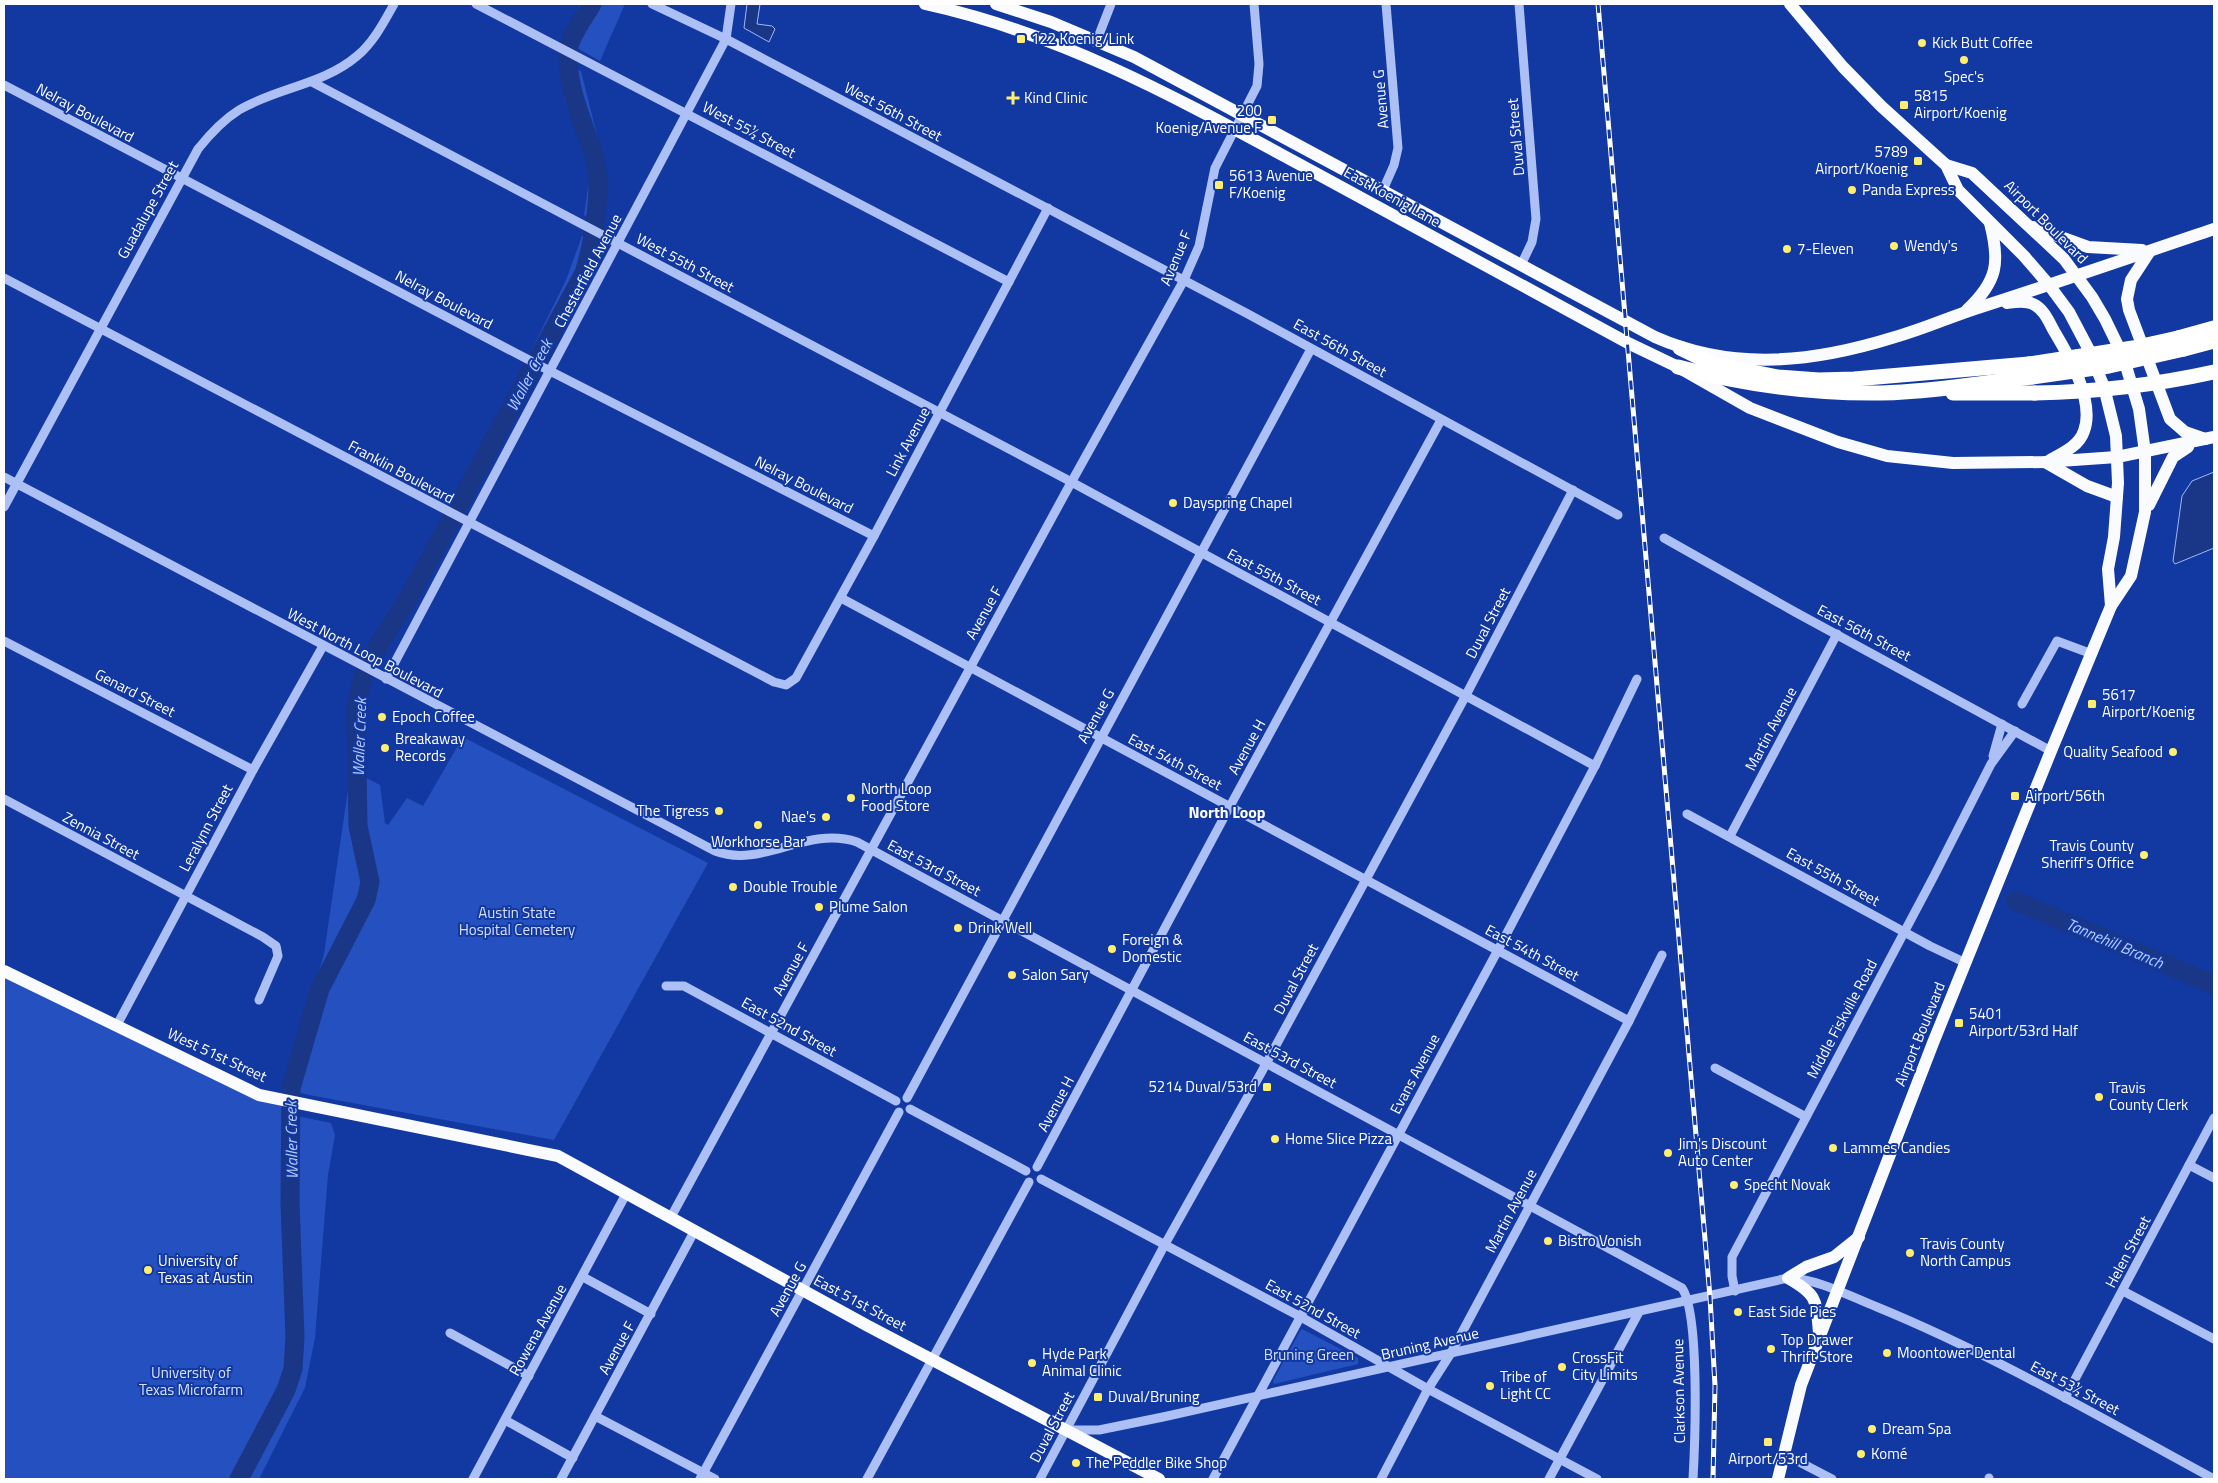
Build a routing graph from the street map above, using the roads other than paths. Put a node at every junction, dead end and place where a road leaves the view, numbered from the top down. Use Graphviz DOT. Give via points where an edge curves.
graph roads {
  1 [pos="394,4"];
  2 [pos="476,4"];
  3 [pos="652,4"];
  4 [pos="731,4"];
  5 [pos="925,4"];
  6 [pos="996,4"];
  7 [pos="1111,4"];
  8 [pos="1254,4"];
  9 [pos="1386,4"];
  10 [pos="1519,4"];
  11 [pos="1790,4"];
  12 [pos="726,39"];
  13 [pos="1097,40"];
  14 [pos="312,82"];
  15 [pos="4,85"];
  16 [pos="687,113"];
  17 [pos="1242,114"];
  18 [pos="1234,129"];
  19 [pos="1946,165"];
  20 [pos="181,178"];
  21 [pos="1383,190"];
  22 [pos="1048,208"];
  23 [pos="1990,222"];
  24 [pos="2030,226"];
  25 [pos="2214,229"];
  26 [pos="618,244"];
  27 [pos="2150,251"];
  28 [pos="1521,265"];
  29 [pos="2078,276"];
  30 [pos="4,278"];
  31 [pos="1184,280"];
  32 [pos="1008,282"];
  33 [pos="2049,285"];
  34 [pos="1965,312"];
  35 [pos="2214,328"];
  36 [pos="99,329"];
  37 [pos="2214,341"];
  38 [pos="2181,343"];
  39 [pos="1680,348"];
  40 [pos="1311,349"];
  41 [pos="1678,367"];
  42 [pos="550,371"];
  43 [pos="2031,371"];
  44 [pos="2214,372"];
  45 [pos="1904,391"];
  46 [pos="939,413"];
  47 [pos="1441,420"];
  48 [pos="2210,438"];
  49 [pos="2145,452"];
  50 [pos="2117,457"];
  51 [pos="2045,462"];
  52 [pos="4,477"];
  53 [pos="1071,482"];
  54 [pos="16,484"];
  55 [pos="1573,490"];
  56 [pos="2117,497"];
  57 [pos="4,507"];
  58 [pos="2145,512"];
  59 [pos="1618,515"];
  60 [pos="468,523"];
  61 [pos="874,536"];
  62 [pos="1664,538"];
  63 [pos="1200,554"];
  64 [pos="840,598"];
  65 [pos="2111,606"];
  66 [pos="1331,623"];
  67 [pos="1837,634"];
  68 [pos="4,641"];
  69 [pos="323,646"];
  70 [pos="2092,654"];
  71 [pos="970,666"];
  72 [pos="386,679"];
  73 [pos="1637,679"];
  74 [pos="786,684"];
  75 [pos="1465,697"];
  76 [pos="2022,704"];
  77 [pos="2002,724"];
  78 [pos="2015,731"];
  79 [pos="1100,738"];
  80 [pos="2051,751"];
  81 [pos="1991,764"];
  82 [pos="1595,766"];
  83 [pos="253,770"];
  84 [pos="4,799"];
  85 [pos="1229,808"];
  86 [pos="1687,814"];
  87 [pos="1730,836"];
  88 [pos="872,850"];
  89 [pos="1364,880"];
  90 [pos="185,896"];
  91 [pos="1002,920"];
  92 [pos="1904,932"];
  93 [pos="1498,950"];
  94 [pos="1662,955"];
  95 [pos="1966,963"];
  96 [pos="4,971"];
  97 [pos="666,986"];
  98 [pos="1132,991"];
  99 [pos="258,1000"];
  100 [pos="1629,1020"];
  101 [pos="117,1025"];
  102 [pos="771,1033"];
  103 [pos="1266,1063"];
  104 [pos="1715,1068"];
  105 [pos="907,1098"];
  106 [pos="896,1101"];
  107 [pos="910,1109"];
  108 [pos="899,1112"];
  109 [pos="1806,1117"];
  110 [pos="2214,1118"];
  111 [pos="1398,1135"];
  112 [pos="547,1152"];
  113 [pos="2189,1165"];
  114 [pos="1037,1167"];
  115 [pos="1026,1171"];
  116 [pos="2214,1178"];
  117 [pos="1041,1179"];
  118 [pos="1029,1182"];
  119 [pos="626,1194"];
  120 [pos="1530,1205"];
  121 [pos="671,1217"];
  122 [pos="695,1230"];
  123 [pos="1859,1237"];
  124 [pos="1164,1246"];
  125 [pos="583,1277"];
  126 [pos="1788,1278"];
  127 [pos="803,1290"];
  128 [pos="1735,1291"];
  129 [pos="1837,1291"];
  130 [pos="2122,1291"];
  131 [pos="1687,1302"];
  132 [pos="1639,1312"];
  133 [pos="651,1314"];
  134 [pos="1301,1318"];
  135 [pos="450,1333"];
  136 [pos="1819,1338"];
  137 [pos="2214,1339"];
  138 [pos="1451,1353"];
  139 [pos="933,1360"];
  140 [pos="1391,1367"];
  141 [pos="529,1376"];
  142 [pos="1428,1389"];
  143 [pos="1260,1395"];
  144 [pos="2065,1398"];
  145 [pos="595,1416"];
  146 [pos="505,1420"];
  147 [pos="1066,1430"];
  148 [pos="1784,1454"];
  149 [pos="573,1458"];
  150 [pos="1560,1460"];
  151 [pos="701,1476"];
  152 [pos="473,1479"];
  153 [pos="561,1479"];
  154 [pos="715,1479"];
  155 [pos="867,1479"];
  156 [pos="1040,1479"];
  157 [pos="1159,1479"];
  158 [pos="1213,1479"];
  159 [pos="1381,1479"];
  160 [pos="1549,1479"];
  161 [pos="1597,1479"];
  162 [pos="1693,1479"];
  163 [pos="1778,1479"];
  164 [pos="1832,1479"];
  165 [pos="2214,1479"];
  1 -- 14 [label="street, Guadalupe Street" via="357,57"];
  2 -- 16 [label="street, West 55½ Street"];
  3 -- 12 [label="street, West 56th Street"];
  4 -- 12 [label="street, Chesterfield Avenue"];
  5 -- 18 [label="main road, East Koenig Lane" via="1008,26 1091,57"];
  6 -- 13 [label="main road, East Koenig Lane"];
  7 -- 13 [label="street"];
  8 -- 17 [label="street, Avenue F" via="1259,74 1253,96"];
  9 -- 21 [label="street, Avenue G" via="1398,148"];
  10 -- 28 [label="street, Duval Street" via="1536,219 1532,242"];
  11 -- 19 [label="main road, Airport Boulevard" via="1843,67"];
  12 -- 16 [label="street, Chesterfield Avenue"];
  12 -- 22 [label="street, West 56th Street"];
  13 -- 17 [label="main road, East Koenig Lane"];
  14 -- 20 [label="street, Guadalupe Street" via="264,98 228,118 198,149"];
  14 -- 26 [label="street, West 55th Street"];
  15 -- 20 [label="street, Nelray Boulevard"];
  16 -- 26 [label="street, Chesterfield Avenue"];
  16 -- 32 [label="street, West 55½ Street"];
  17 -- 18 [label="street, Avenue F"];
  17 -- 21 [label="main road, East Koenig Lane"];
  18 -- 31 [label="street, Avenue F" via="1215,168 1199,246"];
  18 -- 41 [label="main road, East Koenig Lane" via="1628,344"];
  19 -- 23 [label="main road, Airport Boulevard" via="1958,190"];
  19 -- 24 [label="main road, Airport Boulevard" via="1972,174"];
  20 -- 36 [label="street, Guadalupe Street"];
  20 -- 42 [label="street, Nelray Boulevard"];
  21 -- 28 [label="main road, East Koenig Lane"];
  22 -- 31 [label="street, East 56th Street"];
  22 -- 32 [label="street, Link Avenue"];
  23 -- 33 [label="main road, Airport Boulevard"];
  23 -- 34 [label="main road" via="1996,246 1995,269 1986,289"];
  24 -- 27 [label="main road" via="2088,247"];
  24 -- 29 [label="main road, Airport Boulevard"];
  25 -- 27 [label="main road"];
  26 -- 42 [label="street, Chesterfield Avenue"];
  26 -- 46 [label="street, West 55th Street"];
  27 -- 29 [label="main road"];
  27 -- 48 [label="main road" via="2131,280 2129,310 2170,419 2184,432"];
  28 -- 39 [label="main road, East Koenig Lane"];
  29 -- 33 [label="main road"];
  29 -- 49 [label="main road, Airport Boulevard" via="2123,356 2139,409"];
  30 -- 36 [label="street, Franklin Boulevard"];
  31 -- 40 [label="street, East 56th Street"];
  31 -- 53 [label="street, Avenue F"];
  32 -- 46 [label="street, Link Avenue"];
  33 -- 34 [label="main road"];
  33 -- 50 [label="main road, Airport Boulevard" via="2078,329 2097,366 2113,420"];
  34 -- 39 [label="main road, East Koenig Lane" via="1896,337 1826,355 1775,361"];
  34 -- 51 [label="main road" via="2020,301 2034,304 2045,314 2071,360 2086,409 2085,428 2076,444"];
  35 -- 38 [label="highway"];
  36 -- 54 [label="street, Guadalupe Street"];
  36 -- 60 [label="street, Franklin Boulevard"];
  37 -- 38 [label="highway"];
  38 -- 43 [label="highway, bridge" via="2109,366"];
  39 -- 43 [label="highway" via="1720,366 1778,377 1819,380"];
  40 -- 47 [label="street, East 56th Street"];
  40 -- 63 [label="street, Avenue G"];
  41 -- 45 [label="highway" via="1771,387 1828,392"];
  41 -- 51 [label="main road, East Koenig Lane" via="1772,418 1887,456 1953,462"];
  42 -- 60 [label="street, Chesterfield Avenue"];
  42 -- 61 [label="street, Nelray Boulevard"];
  43 -- 45 [label="highway"];
  44 -- 45 [label="highway, bridge" via="2177,380 2068,393"];
  46 -- 53 [label="street, East 55th Street"];
  46 -- 61 [label="street, Link Avenue"];
  47 -- 55 [label="street, East 56th Street"];
  47 -- 66 [label="street, Avenue H"];
  48 -- 49 [label="main road"];
  48 -- 58 [label="main road" via="2181,450 2173,457"];
  49 -- 50 [label="main road"];
  49 -- 58 [label="main road, Airport Boulevard"];
  50 -- 51 [label="main road, East Koenig Lane"];
  50 -- 56 [label="main road, Airport Boulevard"];
  51 -- 56 [label="main road" via="2087,486"];
  52 -- 54 [label="street, West North Loop Boulevard"];
  53 -- 63 [label="street, East 55th Street"];
  53 -- 71 [label="street, Avenue F"];
  54 -- 57 [label="street, Guadalupe Street"];
  54 -- 69 [label="street, West North Loop Boulevard"];
  55 -- 59 [label="street, East 56th Street"];
  55 -- 75 [label="street, Duval Street"];
  56 -- 65 [label="main road, Airport Boulevard" via="2108,569"];
  58 -- 65 [label="main road, Airport Boulevard" via="2132,576"];
  60 -- 72 [label="street, Chesterfield Avenue"];
  60 -- 74 [label="street, Franklin Boulevard" via="774,682"];
  61 -- 64 [label="street, Link Avenue"];
  62 -- 67 [label="street, East 56th Street"];
  63 -- 66 [label="street, East 55th Street"];
  63 -- 79 [label="street, Avenue G"];
  64 -- 71 [label="street, East 54th Street"];
  64 -- 74 [label="street, Link Avenue" via="796,678"];
  65 -- 70 [label="main road, Airport Boulevard"];
  66 -- 75 [label="street, East 55th Street"];
  66 -- 85 [label="street, Avenue H"];
  67 -- 77 [label="street, East 56th Street"];
  67 -- 87 [label="street, Martin Avenue"];
  68 -- 83 [label="street, Genard Street"];
  69 -- 72 [label="street, West North Loop Boulevard"];
  69 -- 83 [label="street, Leralynn Street"];
  70 -- 76 [label="street" via="2057,641"];
  70 -- 80 [label="main road, Airport Boulevard"];
  71 -- 79 [label="street, East 54th Street"];
  71 -- 88 [label="street, Avenue F"];
  72 -- 88 [label="street, West North Loop Boulevard" via="724,854 742,856 831,837 857,842"];
  73 -- 82 [label="street, Evans Avenue"];
  75 -- 82 [label="street, East 55th Street"];
  75 -- 89 [label="street, Duval Street"];
  77 -- 78 [label="street, East 56th Street"];
  77 -- 81 [label="street, Middle Fiskville Road"];
  78 -- 80 [label="street, East 56th Street"];
  78 -- 81 [label="street, Middle Fiskville Road"];
  79 -- 85 [label="street, East 54th Street"];
  79 -- 91 [label="street, Avenue G"];
  80 -- 95 [label="main road, Airport Boulevard"];
  81 -- 92 [label="street, Middle Fiskville Road"];
  82 -- 93 [label="street, Evans Avenue"];
  83 -- 90 [label="street, Leralynn Street"];
  84 -- 90 [label="street, Zennia Street"];
  85 -- 89 [label="street, East 54th Street"];
  85 -- 98 [label="street, Avenue H"];
  86 -- 87 [label="street, East 55th Street"];
  87 -- 92 [label="street, East 55th Street"];
  88 -- 91 [label="street, East 53rd Street"];
  88 -- 102 [label="street, Avenue F"];
  89 -- 93 [label="street, East 54th Street"];
  89 -- 103 [label="street, Duval Street"];
  90 -- 99 [label="street, Zennia Street" via="276,946 278,956"];
  90 -- 101 [label="street, Leralynn Street"];
  91 -- 98 [label="street, East 53rd Street"];
  91 -- 105 [label="street, Avenue G"];
  92 -- 95 [label="street, East 55th Street"];
  92 -- 109 [label="street, Middle Fiskville Road"];
  93 -- 100 [label="street, East 54th Street"];
  93 -- 111 [label="street, Evans Avenue"];
  94 -- 100 [label="street, Martin Avenue"];
  95 -- 123 [label="main road, Airport Boulevard"];
  96 -- 101 [label="main road, West 51st Street"];
  97 -- 102 [label="street, East 52nd Street" via="684,986"];
  98 -- 103 [label="street, East 53rd Street"];
  98 -- 114 [label="street, Avenue H"];
  100 -- 120 [label="street, Martin Avenue"];
  101 -- 112 [label="main road, West 51st Street" via="245,1089 278,1100"];
  102 -- 106 [label="street, East 52nd Street"];
  102 -- 121 [label="street, Avenue F"];
  103 -- 111 [label="street, East 53rd Street"];
  103 -- 124 [label="street, Duval Street"];
  104 -- 109 [label="street"];
  105 -- 106 [label="street"];
  105 -- 107 [label="street"];
  106 -- 108 [label="street"];
  107 -- 108 [label="street"];
  107 -- 115 [label="street"];
  108 -- 127 [label="street, Avenue G"];
  109 -- 128 [label="street, Middle Fiskville Road" via="1732,1257"];
  110 -- 113 [label="street, Helen Street"];
  111 -- 120 [label="street, East 53rd Street"];
  111 -- 134 [label="street, Evans Avenue"];
  112 -- 119 [label="main road, East 51st Street"];
  113 -- 116 [label="street"];
  113 -- 130 [label="street, Helen Street"];
  114 -- 115 [label="street"];
  114 -- 117 [label="street" via="1041,1171"];
  115 -- 118 [label="street"];
  117 -- 118 [label="street"];
  117 -- 124 [label="street, East 52nd Street"];
  118 -- 139 [label="street"];
  119 -- 121 [label="main road, East 51st Street"];
  119 -- 125 [label="street, Rowena Avenue"];
  120 -- 131 [label="street, East 53rd Street" via="1682,1288"];
  120 -- 138 [label="street, Martin Avenue"];
  121 -- 122 [label="main road, East 51st Street"];
  122 -- 127 [label="main road, East 51st Street"];
  122 -- 133 [label="street, Avenue F"];
  123 -- 126 [label="main road" via="1834,1257 1806,1267"];
  123 -- 129 [label="main road, Airport Boulevard"];
  124 -- 134 [label="street, East 52nd Street"];
  124 -- 147 [label="street, Duval Street"];
  125 -- 133 [label="street"];
  125 -- 141 [label="street, Rowena Avenue"];
  126 -- 128 [label="street"];
  126 -- 129 [label="street" via="1812,1281"];
  126 -- 136 [label="main road" via="1806,1288 1812,1296 1817,1307"];
  127 -- 139 [label="main road, East 51st Street"];
  127 -- 151 [label="street, Avenue G"];
  128 -- 131 [label="street, Bruning Avenue"];
  129 -- 136 [label="main road, Airport Boulevard"];
  129 -- 144 [label="street, East 53½ Street" via="1950,1338"];
  130 -- 137 [label="street"];
  130 -- 144 [label="street, Helen Street"];
  131 -- 132 [label="street, Bruning Avenue"];
  131 -- 162 [label="street, Clarkson Avenue" via="1695,1398"];
  132 -- 138 [label="street, Bruning Avenue"];
  132 -- 150 [label="street"];
  133 -- 145 [label="street, Avenue F"];
  134 -- 140 [label="street, East 52nd Street"];
  134 -- 143 [label="street, Evans Avenue"];
  135 -- 141 [label="street"];
  136 -- 148 [label="main road, Airport Boulevard" via="1801,1386"];
  138 -- 140 [label="street, Bruning Avenue"];
  138 -- 142 [label="street, Martin Avenue"];
  139 -- 147 [label="main road, East 51st Street"];
  139 -- 155 [label="street"];
  140 -- 142 [label="street, East 52nd Street"];
  140 -- 143 [label="street, Bruning Avenue"];
  141 -- 146 [label="street, Rowena Avenue"];
  142 -- 150 [label="street, East 52nd Street"];
  142 -- 159 [label="street, Martin Avenue"];
  143 -- 147 [label="street, Bruning Avenue" via="1099,1430"];
  143 -- 158 [label="street, Evans Avenue"];
  144 -- 165 [label="street, East 53½ Street"];
  145 -- 149 [label="street, Avenue F"];
  145 -- 151 [label="street"];
  146 -- 149 [label="street"];
  146 -- 152 [label="street, Rowena Avenue"];
  147 -- 156 [label="street, Duval Street"];
  147 -- 157 [label="main road, East 51st Street"];
  148 -- 163 [label="main road, Airport Boulevard"];
  148 -- 164 [label="street"];
  149 -- 153 [label="street, Avenue F"];
  150 -- 160 [label="street"];
  150 -- 161 [label="street, East 52nd Street"];
  151 -- 154 [label="street"];
}
